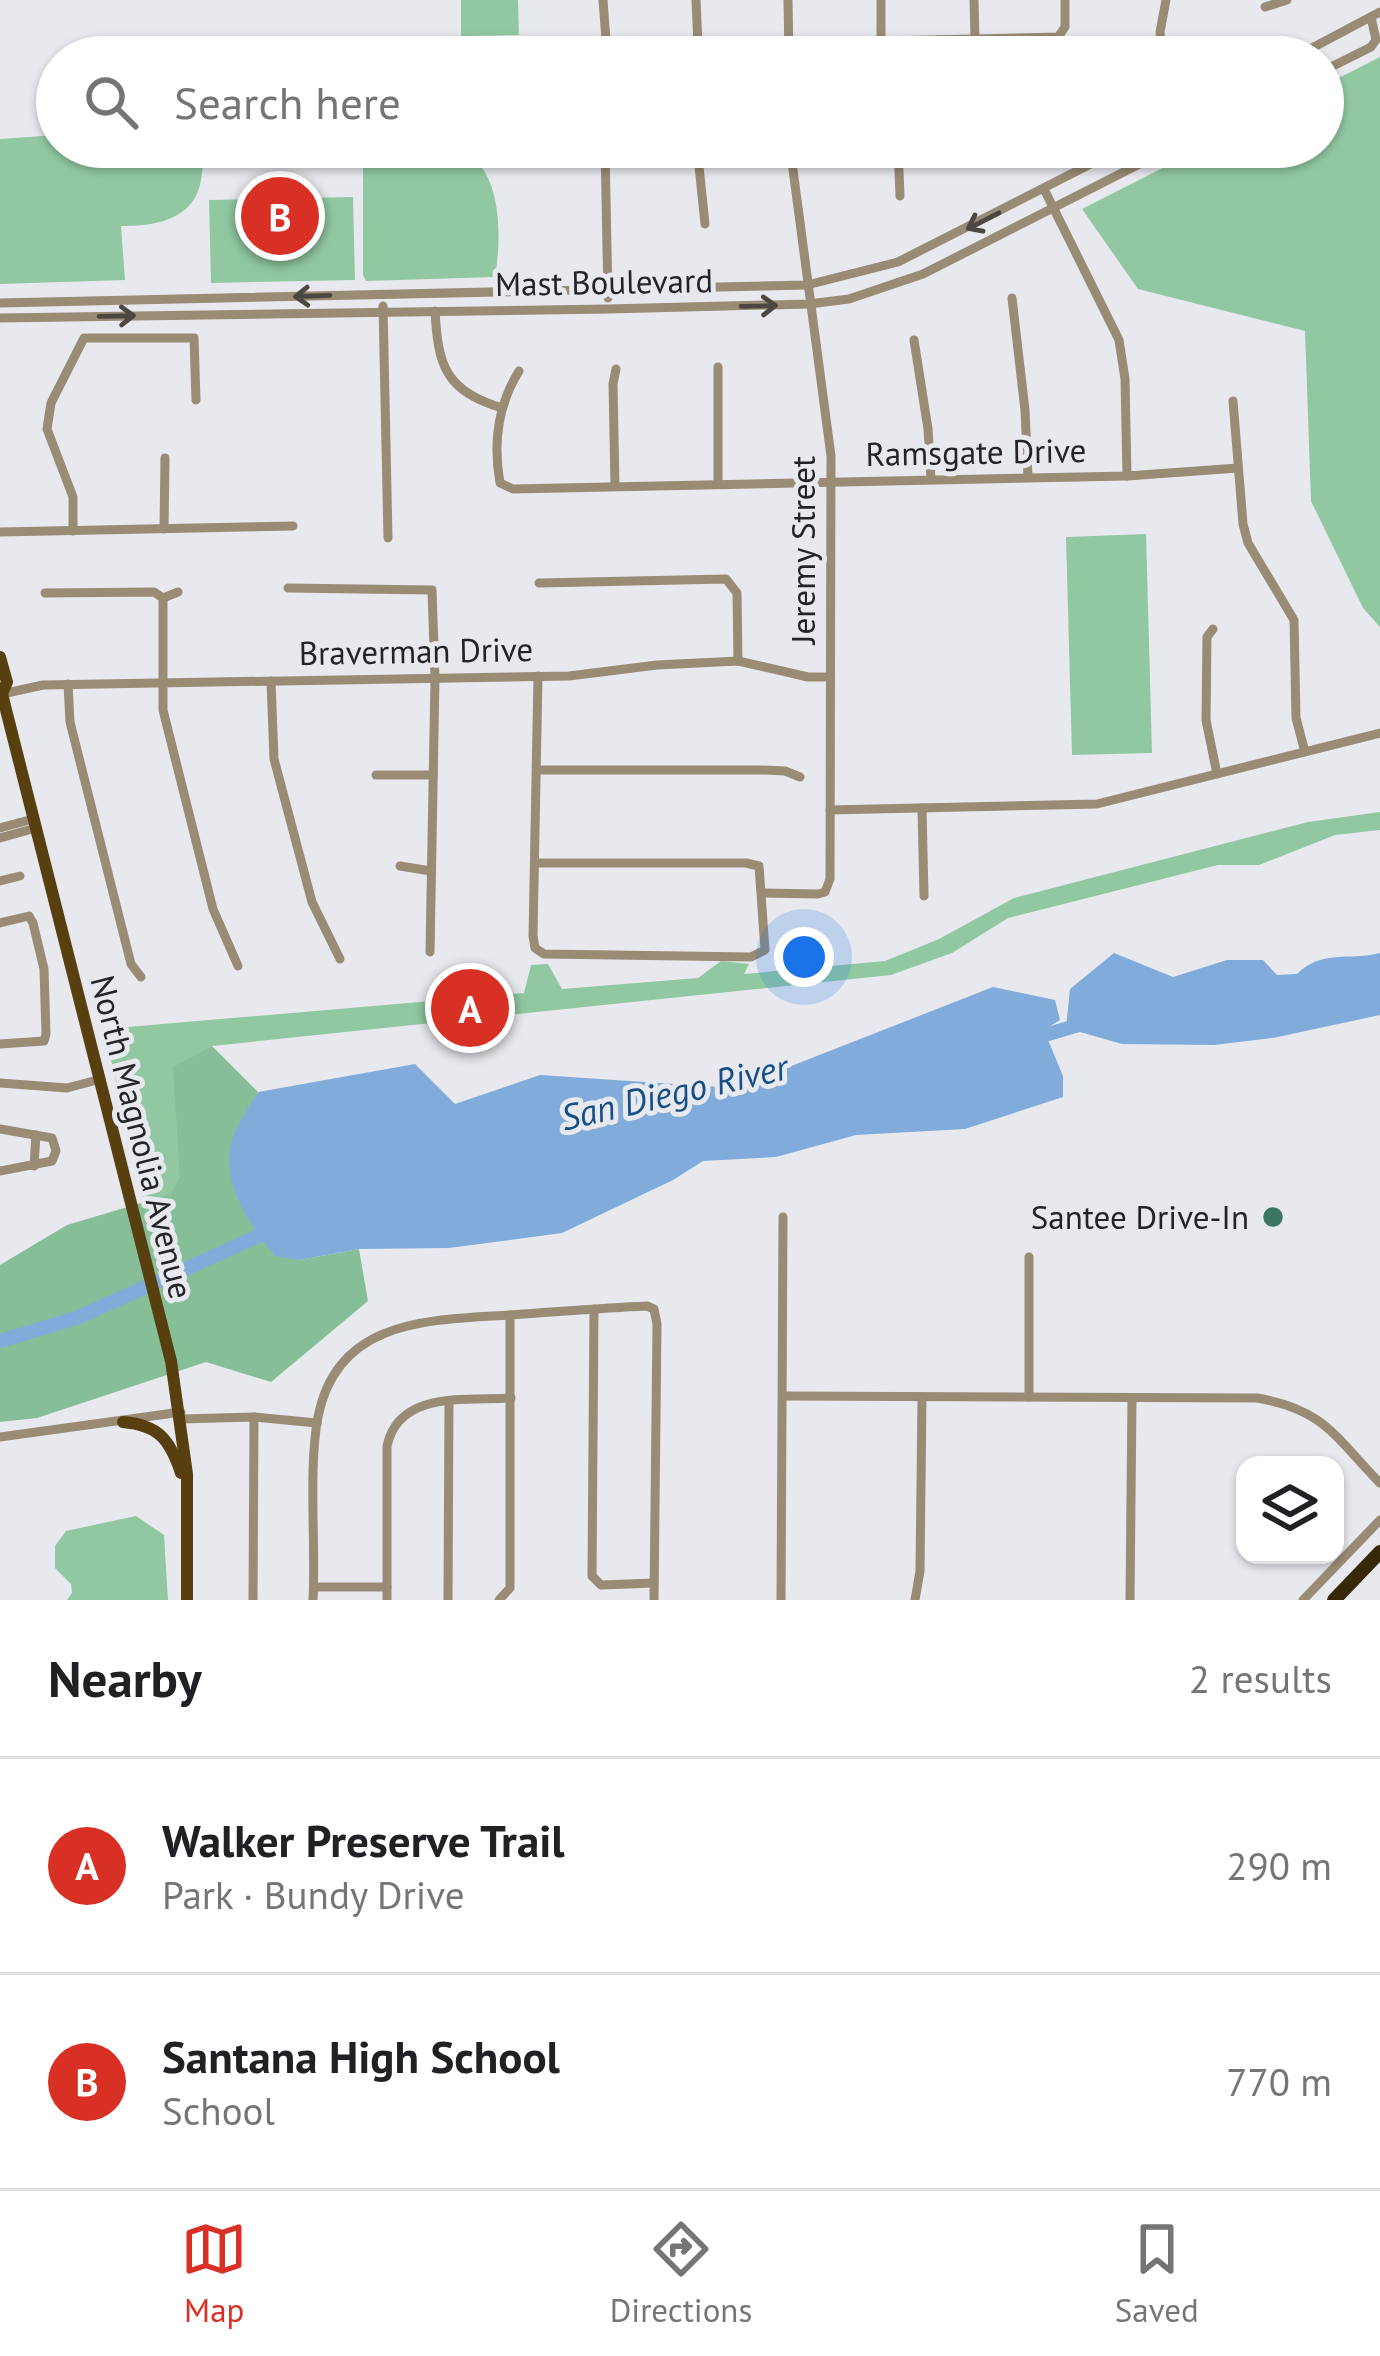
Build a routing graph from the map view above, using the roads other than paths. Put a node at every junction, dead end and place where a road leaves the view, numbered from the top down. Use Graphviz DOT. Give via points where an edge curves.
graph roads {
  1 [pos="603,0"];
  2 [pos="696,0"];
  3 [pos="788,0"];
  4 [pos="881,0"];
  5 [pos="974,0"];
  6 [pos="1065,0"];
  7 [pos="1166,0"];
  8 [pos="1287,0"];
  9 [pos="1264,7"];
  10 [pos="1376,15"];
  11 [pos="606,36"];
  12 [pos="698,36"];
  13 [pos="789,36"];
  14 [pos="881,36"];
  15 [pos="975,36"];
  16 [pos="1055,36"];
  17 [pos="1160,36"];
  18 [pos="1336,36"];
  19 [pos="1344,60"];
  20 [pos="605,168"];
  21 [pos="699,168"];
  22 [pos="792,168"];
  23 [pos="899,168"];
  24 [pos="1084,168"];
  25 [pos="1131,168"];
  26 [pos="1044,189"];
  27 [pos="900,196"];
  28 [pos="1054,207"];
  29 [pos="705,224"];
  30 [pos="806,285"];
  31 [pos="608,292"];
  32 [pos="383,294"];
  33 [pos="433,294"];
  34 [pos="1012,298"];
  35 [pos="0,303"];
  36 [pos="809,304"];
  37 [pos="608,309"];
  38 [pos="384,311"];
  39 [pos="435,311"];
  40 [pos="194,314"];
  41 [pos="0,318"];
  42 [pos="194,338"];
  43 [pos="914,340"];
  44 [pos="718,367"];
  45 [pos="616,369"];
  46 [pos="519,371"];
  47 [pos="196,400"];
  48 [pos="1233,401"];
  49 [pos="502,409"];
  50 [pos="165,458"];
  51 [pos="1238,468"];
  52 [pos="1127,476"];
  53 [pos="1028,477"];
  54 [pos="931,479"];
  55 [pos="831,482"];
  56 [pos="718,484"];
  57 [pos="615,486"];
  58 [pos="293,526"];
  59 [pos="164,529"];
  60 [pos="73,531"];
  61 [pos="0,532"];
  62 [pos="388,538"];
  63 [pos="539,584"];
  64 [pos="288,588"];
  65 [pos="45,592"];
  66 [pos="178,592"];
  67 [pos="163,598"];
  68 [pos="1213,629"];
  69 [pos="0,657"];
  70 [pos="738,661"];
  71 [pos="538,676"];
  72 [pos="830,677"];
  73 [pos="435,678"];
  74 [pos="272,681"];
  75 [pos="163,682"];
  76 [pos="68,684"];
  77 [pos="1,693"];
  78 [pos="1380,733"];
  79 [pos="1305,752"];
  80 [pos="537,770"];
  81 [pos="376,775"];
  82 [pos="433,775"];
  83 [pos="1217,775"];
  84 [pos="800,777"];
  85 [pos="922,808"];
  86 [pos="830,809"];
  87 [pos="34,824"];
  88 [pos="1,831"];
  89 [pos="536,863"];
  90 [pos="400,866"];
  91 [pos="431,871"];
  92 [pos="20,876"];
  93 [pos="0,881"];
  94 [pos="764,893"];
  95 [pos="924,896"];
  96 [pos="0,923"];
  97 [pos="430,952"];
  98 [pos="340,959"];
  99 [pos="238,966"];
  100 [pos="141,977"];
  101 [pos="0,1044"];
  102 [pos="101,1078"];
  103 [pos="0,1083"];
  104 [pos="0,1130"];
  105 [pos="36,1135"];
  106 [pos="34,1166"];
  107 [pos="0,1171"];
  108 [pos="783,1217"];
  109 [pos="1029,1257"];
  110 [pos="594,1309"];
  111 [pos="510,1315"];
  112 [pos="783,1396"];
  113 [pos="922,1396"];
  114 [pos="1029,1397"];
  115 [pos="1132,1398"];
  116 [pos="511,1399"];
  117 [pos="449,1401"];
  118 [pos="181,1416"];
  119 [pos="254,1417"];
  120 [pos="123,1422"];
  121 [pos="317,1423"];
  122 [pos="0,1437"];
  123 [pos="1380,1483"];
  124 [pos="187,1491"];
  125 [pos="1380,1520"];
  126 [pos="1380,1552"];
  127 [pos="654,1583"];
  128 [pos="314,1587"];
  129 [pos="387,1587"];
  130 [pos="187,1600"];
  131 [pos="254,1600"];
  132 [pos="313,1600"];
  133 [pos="387,1600"];
  134 [pos="448,1600"];
  135 [pos="499,1600"];
  136 [pos="654,1600"];
  137 [pos="781,1600"];
  138 [pos="915,1600"];
  139 [pos="1130,1600"];
  140 [pos="1303,1600"];
  141 [pos="1334,1600"];
  1 -- 11 [label="street"];
  2 -- 12 [label="street"];
  3 -- 13 [label="street"];
  4 -- 14 [label="street"];
  5 -- 15 [label="street"];
  6 -- 16 [label="street" via="1063,33"];
  7 -- 17 [label="street"];
  8 -- 9 [label="street"];
  10 -- 18 [label="street"];
  10 -- 19 [label="street" via="1376,40"];
  20 -- 31 [label="street"];
  21 -- 29 [label="street"];
  22 -- 30 [label="street, Jeremy Street"];
  23 -- 27 [label="street"];
  24 -- 26 [label="street, Mast Boulevard"];
  25 -- 28 [label="street, Mast Boulevard"];
  26 -- 28 [label="street"];
  26 -- 30 [label="street, Mast Boulevard, one-way" via="898,262"];
  28 -- 36 [label="street, Mast Boulevard" via="893,287"];
  28 -- 52 [label="street" via="1119,340"];
  30 -- 31 [label="street, Mast Boulevard"];
  30 -- 36 [label="street, Jeremy Street"];
  31 -- 33 [label="street, Mast Boulevard"];
  31 -- 37 [label="street"];
  32 -- 33 [label="street, Mast Boulevard"];
  32 -- 35 [label="street, Mast Boulevard, one-way"];
  32 -- 38 [label="street"];
  33 -- 39 [label="street"];
  34 -- 53 [label="street"];
  37 -- 36 [label="street, Mast Boulevard, one-way"];
  36 -- 55 [label="street, Jeremy Street"];
  37 -- 39 [label="street, Mast Boulevard"];
  38 -- 39 [label="street, Mast Boulevard"];
  38 -- 40 [label="street, Mast Boulevard"];
  38 -- 62 [label="street"];
  39 -- 49 [label="street" via="438,355 450,377"];
  41 -- 40 [label="street, Mast Boulevard, one-way"];
  40 -- 42 [label="street"];
  42 -- 47 [label="street"];
  42 -- 60 [label="street" via="84,338 50,403 47,429 73,497"];
  43 -- 54 [label="street"];
  44 -- 56 [label="street"];
  45 -- 57 [label="street"];
  46 -- 49 [label="street"];
  48 -- 51 [label="street"];
  49 -- 57 [label="street, Ramsgate Drive" via="500,483"];
  50 -- 59 [label="street"];
  51 -- 52 [label="street, Ramsgate Drive"];
  51 -- 79 [label="street" via="1248,543 1294,620 1296,718"];
  52 -- 53 [label="street, Ramsgate Drive"];
  53 -- 54 [label="street, Ramsgate Drive"];
  54 -- 55 [label="street, Ramsgate Drive"];
  55 -- 56 [label="street, Ramsgate Drive"];
  55 -- 72 [label="street, Jeremy Street"];
  56 -- 57 [label="street, Ramsgate Drive"];
  58 -- 59 [label="street"];
  59 -- 60 [label="street"];
  60 -- 61 [label="street"];
  63 -- 70 [label="street" via="727,580 737,593"];
  64 -- 73 [label="street" via="432,590"];
  65 -- 67 [label="street"];
  66 -- 67 [label="street"];
  67 -- 75 [label="street"];
  68 -- 83 [label="street" via="1206,720"];
  69 -- 77 [label="main road, North Magnolia Avenue" via="7,682"];
  70 -- 71 [label="street, Braverman Drive"];
  70 -- 72 [label="street, Braverman Drive"];
  71 -- 73 [label="street, Braverman Drive"];
  71 -- 80 [label="street"];
  72 -- 86 [label="street, Jeremy Street"];
  73 -- 74 [label="street, Braverman Drive"];
  73 -- 82 [label="street"];
  74 -- 75 [label="street, Braverman Drive"];
  74 -- 98 [label="street" via="274,760 312,902"];
  75 -- 76 [label="street, Braverman Drive"];
  75 -- 99 [label="street" via="163,710 213,909"];
  76 -- 77 [label="street, Braverman Drive"];
  76 -- 100 [label="street" via="75,743 131,964"];
  77 -- 87 [label="main road, North Magnolia Avenue"];
  78 -- 79 [label="street"];
  79 -- 83 [label="street"];
  80 -- 84 [label="street" via="764,770"];
  80 -- 89 [label="street"];
  81 -- 82 [label="street"];
  82 -- 91 [label="street"];
  83 -- 85 [label="street" via="1097,804"];
  85 -- 86 [label="street"];
  85 -- 95 [label="street"];
  86 -- 94 [label="street, Jeremy Street" via="829,886 818,894"];
  87 -- 88 [label="street"];
  87 -- 102 [label="main road, North Magnolia Avenue"];
  89 -- 94 [label="street" via="746,862 762,870"];
  89 -- 94 [label="street" via="533,936 544,954 751,957 765,950"];
  90 -- 91 [label="street"];
  91 -- 97 [label="street"];
  92 -- 93 [label="street"];
  96 -- 101 [label="street" via="29,916 33,923 46,1034 36,1044"];
  102 -- 103 [label="street" via="67,1088"];
  102 -- 118 [label="main road, North Magnolia Avenue"];
  104 -- 105 [label="street"];
  105 -- 106 [label="street"];
  105 -- 106 [label="street" via="52,1138 56,1151 52,1161"];
  106 -- 107 [label="street"];
  108 -- 112 [label="street"];
  109 -- 114 [label="street"];
  110 -- 111 [label="street"];
  110 -- 127 [label="street" via="592,1576 601,1585"];
  110 -- 127 [label="street" via="654,1309"];
  111 -- 116 [label="street"];
  111 -- 121 [label="street" via="416,1322 377,1336 329,1384"];
  112 -- 113 [label="street"];
  112 -- 137 [label="street"];
  113 -- 114 [label="street"];
  113 -- 138 [label="street"];
  114 -- 115 [label="street"];
  115 -- 123 [label="street" via="1283,1403 1327,1424"];
  115 -- 139 [label="street"];
  116 -- 117 [label="street"];
  116 -- 135 [label="street" via="509,1588"];
  117 -- 129 [label="street" via="406,1411 389,1435"];
  117 -- 134 [label="street"];
  118 -- 119 [label="street"];
  118 -- 120 [label="street"];
  118 -- 124 [label="main road, North Magnolia Avenue"];
  119 -- 121 [label="street"];
  119 -- 131 [label="street"];
  120 -- 122 [label="street"];
  120 -- 124 [label="main road" via="162,1433"];
  121 -- 128 [label="street"];
  124 -- 130 [label="main road, North Magnolia Avenue"];
  125 -- 140 [label="street"];
  126 -- 141 [label="highway"];
  127 -- 136 [label="street"];
  128 -- 129 [label="street"];
  128 -- 132 [label="street"];
  129 -- 133 [label="street"];
}
